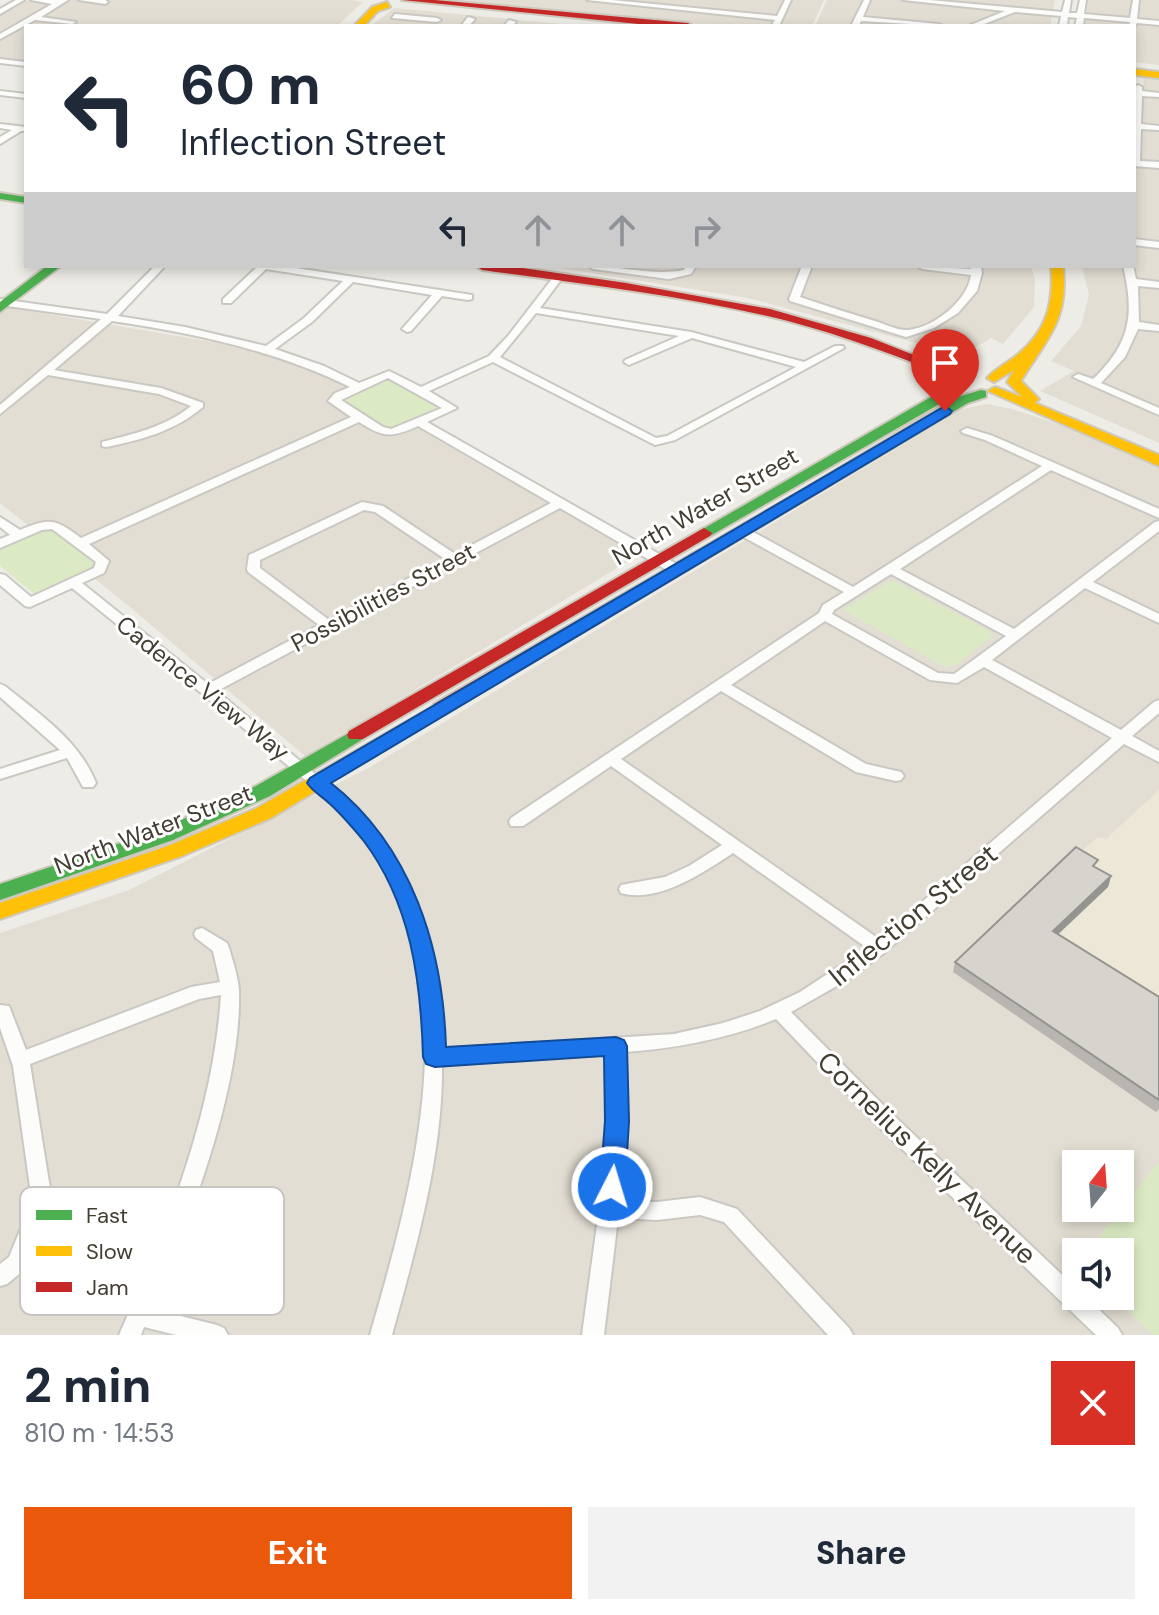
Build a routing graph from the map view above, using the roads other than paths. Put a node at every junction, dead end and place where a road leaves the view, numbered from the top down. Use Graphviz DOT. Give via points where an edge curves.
graph roads {
  1 [pos="21,0"];
  2 [pos="34,0"];
  3 [pos="82,0"];
  4 [pos="590,0"];
  5 [pos="719,0"];
  6 [pos="788,0"];
  7 [pos="867,0"];
  8 [pos="906,0"];
  9 [pos="1017,0"];
  10 [pos="1068,0"];
  11 [pos="1083,0"];
  12 [pos="1136,0"];
  13 [pos="63,1"];
  14 [pos="365,1"];
  15 [pos="105,2"];
  16 [pos="942,2"];
  17 [pos="396,5"];
  18 [pos="651,5"];
  19 [pos="1014,9"];
  20 [pos="712,10"];
  21 [pos="0,12"];
  22 [pos="1066,14"];
  23 [pos="1081,15"];
  24 [pos="34,18"];
  25 [pos="637,18"];
  26 [pos="471,19"];
  27 [pos="777,21"];
  28 [pos="72,22"];
  29 [pos="857,22"];
  30 [pos="435,23"];
  31 [pos="1134,23"];
  32 [pos="1159,23"];
  33 [pos="345,24"];
  34 [pos="361,24"];
  35 [pos="467,24"];
  36 [pos="675,24"];
  37 [pos="898,24"];
  38 [pos="977,24"];
  39 [pos="1064,24"];
  40 [pos="1079,24"];
  41 [pos="2,36"];
  42 [pos="24,37"];
  43 [pos="0,61"];
  44 [pos="24,64"];
  45 [pos="1159,72"];
  46 [pos="1136,80"];
  47 [pos="0,93"];
  48 [pos="1159,95"];
  49 [pos="24,96"];
  50 [pos="0,126"];
  51 [pos="1138,126"];
  52 [pos="1159,128"];
  53 [pos="23,129"];
  54 [pos="0,141"];
  55 [pos="1136,151"];
  56 [pos="1136,163"];
  57 [pos="1159,165"];
  58 [pos="0,196"];
  59 [pos="24,200"];
  60 [pos="1136,242"];
  61 [pos="1159,245"];
  62 [pos="34,268"];
  63 [pos="52,268"];
  64 [pos="158,268"];
  65 [pos="262,268"];
  66 [pos="277,268"];
  67 [pos="496,268"];
  68 [pos="610,268"];
  69 [pos="690,268"];
  70 [pos="806,268"];
  71 [pos="950,268"];
  72 [pos="1057,268"];
  73 [pos="1129,268"];
  74 [pos="977,270"];
  75 [pos="558,277"];
  76 [pos="351,279"];
  77 [pos="1133,282"];
  78 [pos="1159,285"];
  79 [pos="440,292"];
  80 [pos="468,297"];
  81 [pos="227,301"];
  82 [pos="2,302"];
  83 [pos="534,310"];
  84 [pos="108,319"];
  85 [pos="1134,325"];
  86 [pos="1159,328"];
  87 [pos="407,329"];
  88 [pos="691,335"];
  89 [pos="839,348"];
  90 [pos="267,350"];
  91 [pos="1032,352"];
  92 [pos="493,358"];
  93 [pos="629,362"];
  94 [pos="805,366"];
  95 [pos="47,372"];
  96 [pos="1078,377"];
  97 [pos="958,380"];
  98 [pos="1095,383"];
  99 [pos="359,387"];
  100 [pos="990,388"];
  101 [pos="421,391"];
  102 [pos="0,411"];
  103 [pos="1159,412"];
  104 [pos="359,418"];
  105 [pos="420,423"];
  106 [pos="967,431"];
  107 [pos="1113,441"];
  108 [pos="106,444"];
  109 [pos="1159,461"];
  110 [pos="1051,465"];
  111 [pos="559,504"];
  112 [pos="1159,514"];
  113 [pos="0,521"];
  114 [pos="1159,525"];
  115 [pos="742,531"];
  116 [pos="19,536"];
  117 [pos="81,543"];
  118 [pos="0,544"];
  119 [pos="454,559"];
  120 [pos="659,559"];
  121 [pos="891,569"];
  122 [pos="677,570"];
  123 [pos="1,579"];
  124 [pos="1084,582"];
  125 [pos="74,583"];
  126 [pos="853,592"];
  127 [pos="825,615"];
  128 [pos="1159,619"];
  129 [pos="329,626"];
  130 [pos="1015,635"];
  131 [pos="983,661"];
  132 [pos="721,685"];
  133 [pos="0,689"];
  134 [pos="207,690"];
  135 [pos="1159,705"];
  136 [pos="1123,737"];
  137 [pos="70,752"];
  138 [pos="1159,757"];
  139 [pos="611,759"];
  140 [pos="303,769"];
  141 [pos="0,774"];
  142 [pos="896,776"];
  143 [pos="88,783"];
  144 [pos="317,783"];
  145 [pos="517,822"];
  146 [pos="733,845"];
  147 [pos="627,889"];
  148 [pos="0,892"];
  149 [pos="0,911"];
  150 [pos="202,934"];
  151 [pos="879,948"];
  152 [pos="230,987"];
  153 [pos="3,1011"];
  154 [pos="780,1012"];
  155 [pos="616,1046"];
  156 [pos="435,1057"];
  157 [pos="20,1060"];
  158 [pos="40,1187"];
  159 [pos="186,1187"];
  160 [pos="610,1209"];
  161 [pos="20,1256"];
  162 [pos="0,1277"];
  163 [pos="134,1326"];
  164 [pos="217,1335"];
  165 [pos="381,1335"];
  166 [pos="593,1335"];
  167 [pos="842,1335"];
  168 [pos="1111,1335"];
  1 -- 21 [label="street"];
  2 -- 13 [label="street"];
  3 -- 15 [label="street"];
  4 -- 25 [label="street"];
  5 -- 20 [label="street"];
  6 -- 27 [label="street"];
  7 -- 29 [label="street"];
  8 -- 16 [label="street"];
  9 -- 19 [label="street"];
  10 -- 22 [label="street"];
  11 -- 23 [label="street"];
  12 -- 31 [label="street"];
  13 -- 24 [label="street"];
  14 -- 17 [label="street"];
  14 -- 33 [label="street"];
  16 -- 19 [label="street"];
  17 -- 25 [label="street"];
  17 -- 30 [label="street"];
  17 -- 34 [label="street" via="375,9"];
  18 -- 20 [label="street"];
  18 -- 25 [label="street"];
  18 -- 25 [label="street"];
  19 -- 22 [label="street"];
  19 -- 38 [label="street"];
  20 -- 27 [label="street"];
  22 -- 23 [label="street"];
  22 -- 39 [label="street"];
  23 -- 31 [label="street"];
  23 -- 40 [label="street"];
  24 -- 28 [label="street"];
  24 -- 41 [label="street"];
  25 -- 36 [label="street"];
  26 -- 35 [label="street"];
  29 -- 37 [label="street"];
  31 -- 32 [label="street"];
  41 -- 42 [label="street"];
  43 -- 44 [label="street"];
  45 -- 46 [label="street"];
  46 -- 48 [label="street"];
  46 -- 51 [label="street"];
  47 -- 49 [label="street"];
  50 -- 53 [label="street"];
  51 -- 52 [label="street"];
  51 -- 55 [label="street"];
  53 -- 54 [label="street"];
  56 -- 57 [label="street"];
  58 -- 59 [label="street"];
  60 -- 61 [label="street"];
  62 -- 82 [label="street"];
  63 -- 82 [label="street"];
  64 -- 84 [label="street"];
  65 -- 81 [label="street"];
  66 -- 76 [label="street"];
  67 -- 75 [label="street"];
  68 -- 69 [label="street" via="679,276"];
  70 -- 74 [label="street" via="794,299 906,334 962,305 975,288"];
  71 -- 74 [label="street"];
  72 -- 91 [label="street, North Water Street" via="1062,289 1058,312"];
  73 -- 77 [label="street"];
  75 -- 83 [label="street"];
  75 -- 97 [label="street" via="769,313 855,337"];
  76 -- 79 [label="street"];
  76 -- 90 [label="street"];
  77 -- 78 [label="street"];
  77 -- 85 [label="street"];
  79 -- 80 [label="street"];
  79 -- 87 [label="street"];
  82 -- 84 [label="street"];
  83 -- 88 [label="street"];
  83 -- 92 [label="street"];
  84 -- 90 [label="street"];
  84 -- 95 [label="street"];
  85 -- 86 [label="street"];
  85 -- 98 [label="street" via="1118,359"];
  88 -- 93 [label="street"];
  88 -- 94 [label="street"];
  89 -- 94 [label="street"];
  90 -- 99 [label="street"];
  91 -- 100 [label="street, North Water Street"];
  91 -- 107 [label="street" via="1013,376 1015,387 1105,431"];
  92 -- 94 [label="street" via="655,442"];
  92 -- 101 [label="street"];
  95 -- 102 [label="street"];
  95 -- 108 [label="street" via="161,391 199,405 189,415"];
  96 -- 98 [label="street"];
  97 -- 100 [label="street" via="974,373"];
  97 -- 120 [label="street, North Water Street" via="936,400"];
  98 -- 103 [label="street"];
  99 -- 101 [label="street" via="389,374"];
  99 -- 104 [label="street" via="334,401"];
  100 -- 107 [label="street"];
  100 -- 115 [label="street, North Water Street"];
  101 -- 105 [label="street" via="451,408"];
  104 -- 105 [label="street" via="392,433"];
  104 -- 117 [label="street"];
  105 -- 111 [label="street"];
  106 -- 110 [label="street"];
  107 -- 109 [label="street"];
  110 -- 112 [label="street"];
  110 -- 121 [label="street"];
  111 -- 119 [label="street, Possibilities Street"];
  111 -- 120 [label="street"];
  113 -- 116 [label="street"];
  114 -- 124 [label="street"];
  115 -- 122 [label="street, North Water Street"];
  115 -- 126 [label="street"];
  116 -- 117 [label="street" via="55,525"];
  116 -- 118 [label="street"];
  117 -- 125 [label="street" via="103,566"];
  119 -- 129 [label="street, Possibilities Street"];
  119 -- 129 [label="street" via="370,506 254,558 253,569"];
  120 -- 122 [label="street"];
  120 -- 140 [label="street, North Water Street"];
  121 -- 126 [label="street"];
  121 -- 130 [label="street"];
  122 -- 144 [label="street, North Water Street"];
  123 -- 125 [label="street" via="30,603"];
  124 -- 128 [label="street"];
  124 -- 130 [label="street"];
  125 -- 134 [label="street, Cadence View Way"];
  126 -- 127 [label="street"];
  127 -- 131 [label="street" via="935,677 957,679"];
  127 -- 132 [label="street"];
  129 -- 134 [label="street, Possibilities Street"];
  130 -- 131 [label="street"];
  131 -- 136 [label="street"];
  132 -- 139 [label="street"];
  132 -- 142 [label="street" via="861,768"];
  133 -- 137 [label="street"];
  134 -- 140 [label="street, Cadence View Way"];
  135 -- 136 [label="street, Inflection Street"];
  136 -- 138 [label="street"];
  136 -- 151 [label="street, Inflection Street"];
  137 -- 141 [label="street"];
  137 -- 143 [label="street" via="84,768"];
  139 -- 145 [label="street"];
  139 -- 146 [label="street"];
  140 -- 144 [label="street, Cadence View Way"];
  140 -- 148 [label="street, North Water Street" via="195,824"];
  144 -- 149 [label="street, North Water Street" via="264,813 175,851"];
  144 -- 156 [label="street, Cadence View Way" via="372,837 404,893 428,967"];
  146 -- 147 [label="street" via="687,876 652,888"];
  146 -- 151 [label="street"];
  150 -- 152 [label="street" via="221,948"];
  151 -- 154 [label="street, Inflection Street"];
  152 -- 157 [label="street" via="197,992"];
  152 -- 159 [label="street" via="226,1040"];
  153 -- 157 [label="street"];
  154 -- 155 [label="street, Inflection Street" via="711,1035"];
  154 -- 168 [label="street, Cornelius Kelly Avenue"];
  155 -- 156 [label="street, Inflection Street"];
  155 -- 160 [label="street"];
  156 -- 165 [label="street, Cadence View Way" via="424,1148"];
  157 -- 158 [label="street"];
  160 -- 166 [label="street"];
  160 -- 167 [label="street" via="700,1206 730,1215"];
  161 -- 162 [label="street"];
  163 -- 164 [label="street"];
}
